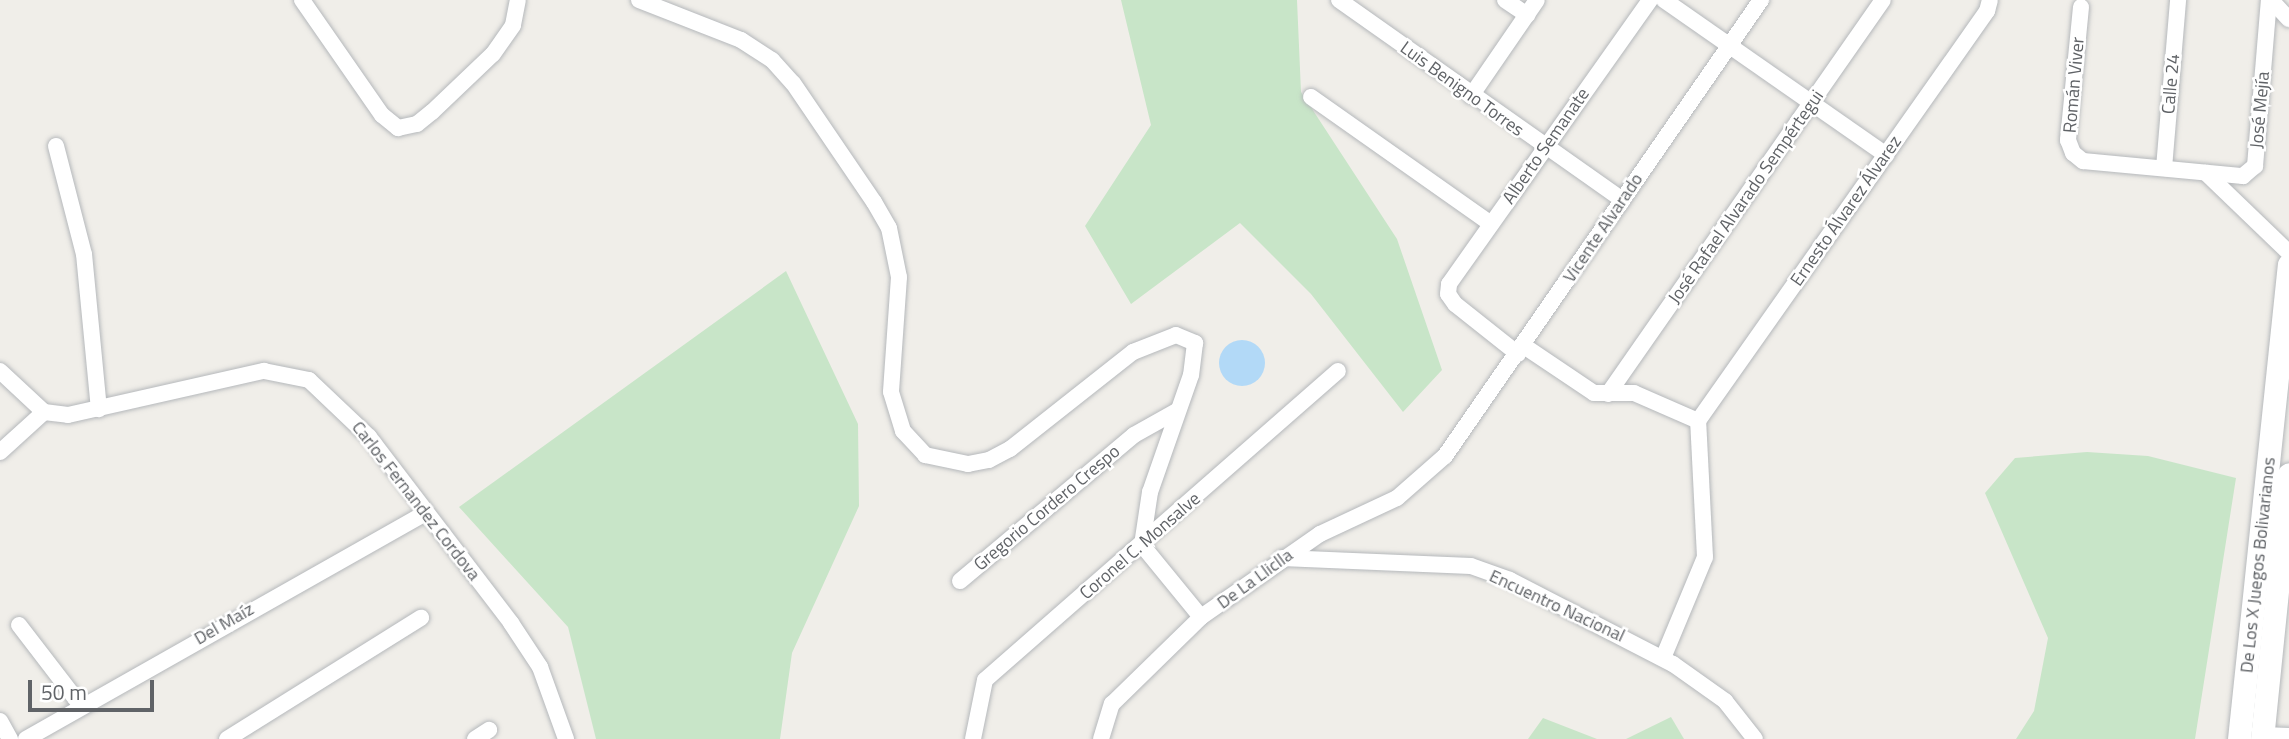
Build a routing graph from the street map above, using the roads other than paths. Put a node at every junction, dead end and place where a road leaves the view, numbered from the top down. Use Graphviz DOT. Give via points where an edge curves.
graph roads {
  1 [pos="302,0"];
  2 [pos="518,0"];
  3 [pos="639,0"];
  4 [pos="1339,0"];
  5 [pos="1504,0"];
  6 [pos="1537,0"];
  7 [pos="1650,0"];
  8 [pos="1664,0"];
  9 [pos="1761,0"];
  10 [pos="1883,0"];
  11 [pos="1990,0"];
  12 [pos="2178,0"];
  13 [pos="2270,0"];
  14 [pos="2081,7"];
  15 [pos="1527,15"];
  16 [pos="2289,19"];
  17 [pos="1728,47"];
  18 [pos="1471,96"];
  19 [pos="1311,97"];
  20 [pos="1811,104"];
  21 [pos="56,146"];
  22 [pos="1544,148"];
  23 [pos="1886,155"];
  24 [pos="2164,168"];
  25 [pos="2206,173"];
  26 [pos="1622,200"];
  27 [pos="1491,224"];
  28 [pos="2289,253"];
  29 [pos="2289,265"];
  30 [pos="1521,350"];
  31 [pos="0,371"];
  32 [pos="1338,371"];
  33 [pos="1608,394"];
  34 [pos="99,409"];
  35 [pos="1177,411"];
  36 [pos="44,412"];
  37 [pos="1698,421"];
  38 [pos="1133,435"];
  39 [pos="0,452"];
  40 [pos="1445,456"];
  41 [pos="1160,457"];
  42 [pos="2289,474"];
  43 [pos="425,513"];
  44 [pos="2287,520"];
  45 [pos="1142,545"];
  46 [pos="1282,558"];
  47 [pos="960,581"];
  48 [pos="1201,617"];
  49 [pos="421,618"];
  50 [pos="19,625"];
  51 [pos="2271,626"];
  52 [pos="1663,658"];
  53 [pos="82,707"];
  54 [pos="0,721"];
  55 [pos="2289,736"];
  56 [pos="2262,737"];
  57 [pos="10,739"];
  58 [pos="26,739"];
  59 [pos="227,739"];
  60 [pos="566,739"];
  61 [pos="973,739"];
  62 [pos="1101,739"];
  63 [pos="1755,739"];
  64 [pos="2239,739"];
  1 -- 2 [label="street" via="382,115 398,128 417,124 493,54 513,25"];
  3 -- 35 [label="street" via="741,40 772,60 793,83 874,202 889,228 899,277 891,391 903,431 925,455 968,464 989,460 1010,449 1133,352 1176,335 1187,336 1197,351"];
  4 -- 18 [label="street, Luis Benigno Torres"];
  5 -- 15 [label="street"];
  6 -- 15 [label="street"];
  7 -- 22 [label="street, Alberto Semanate"];
  8 -- 17 [label="street"];
  9 -- 17 [label="street, Vicente Alvarado"];
  10 -- 20 [label="street, José Rafael Alvarado Sempértegui"];
  11 -- 23 [label="street, Ernesto Álvarez Álvarez"];
  12 -- 24 [label="street, Calle 24"];
  13 -- 16 [label="street"];
  13 -- 25 [label="street, José Mejía" via="2255,166 2243,176"];
  14 -- 24 [label="street, Román Viver" via="2068,140 2073,153 2083,161"];
  15 -- 18 [label="street"];
  17 -- 20 [label="street"];
  17 -- 26 [label="street, Vicente Alvarado"];
  18 -- 22 [label="street, Luis Benigno Torres"];
  19 -- 27 [label="street"];
  20 -- 23 [label="street"];
  20 -- 33 [label="street, José Rafael Alvarado Sempértegui"];
  21 -- 34 [label="street" via="84,254"];
  22 -- 26 [label="street, Luis Benigno Torres"];
  22 -- 27 [label="street, Alberto Semanate"];
  23 -- 37 [label="street, Ernesto Álvarez Álvarez"];
  24 -- 25 [label="street, Román Viver"];
  25 -- 28 [label="street"];
  26 -- 30 [label="street, Vicente Alvarado"];
  27 -- 30 [label="street, Alberto Semanate" via="1449,284 1448,295"];
  29 -- 51 [label="street, De Los X Juegos Bolivarianos"];
  30 -- 33 [label="street" via="1594,393"];
  30 -- 40 [label="street, Vicente Alvarado"];
  31 -- 36 [label="street"];
  32 -- 45 [label="street, Coronel C. Monsalve"];
  33 -- 37 [label="street" via="1634,393"];
  34 -- 36 [label="street, Carlos Fernandez Cordova" via="68,415"];
  34 -- 43 [label="street, Carlos Fernandez Cordova" via="264,371 309,380 369,437"];
  35 -- 38 [label="street, Gregorio Cordero Crespo"];
  35 -- 41 [label="street"];
  36 -- 39 [label="street"];
  37 -- 52 [label="street" via="1705,557"];
  38 -- 41 [label="street, Gregorio Cordero Crespo" via="1150,439"];
  38 -- 47 [label="street, Gregorio Cordero Crespo"];
  40 -- 46 [label="street, De La Lliclla" via="1396,498 1348,517"];
  41 -- 45 [label="street"];
  42 -- 44 [label="street, De Los X Juegos Bolivarianos"];
  43 -- 53 [label="street, Del Maíz"];
  43 -- 60 [label="street, Carlos Fernandez Cordova" via="540,667"];
  44 -- 51 [label="street, De Los X Juegos Bolivarianos"];
  45 -- 48 [label="street"];
  45 -- 61 [label="street, Coronel C. Monsalve" via="985,680"];
  46 -- 48 [label="street, De La Lliclla"];
  46 -- 52 [label="street, Encuentro Nacional" via="1471,566 1510,580"];
  48 -- 62 [label="street, De La Lliclla" via="1112,705"];
  49 -- 59 [label="street"];
  50 -- 53 [label="street"];
  51 -- 56 [label="street, De Los X Juegos Bolivarianos"];
  51 -- 64 [label="street, De Los X Juegos Bolivarianos"];
  52 -- 63 [label="street, Encuentro Nacional" via="1725,701"];
  53 -- 58 [label="street, Del Maíz"];
  54 -- 57 [label="street"];
  55 -- 56 [label="street"];
}
